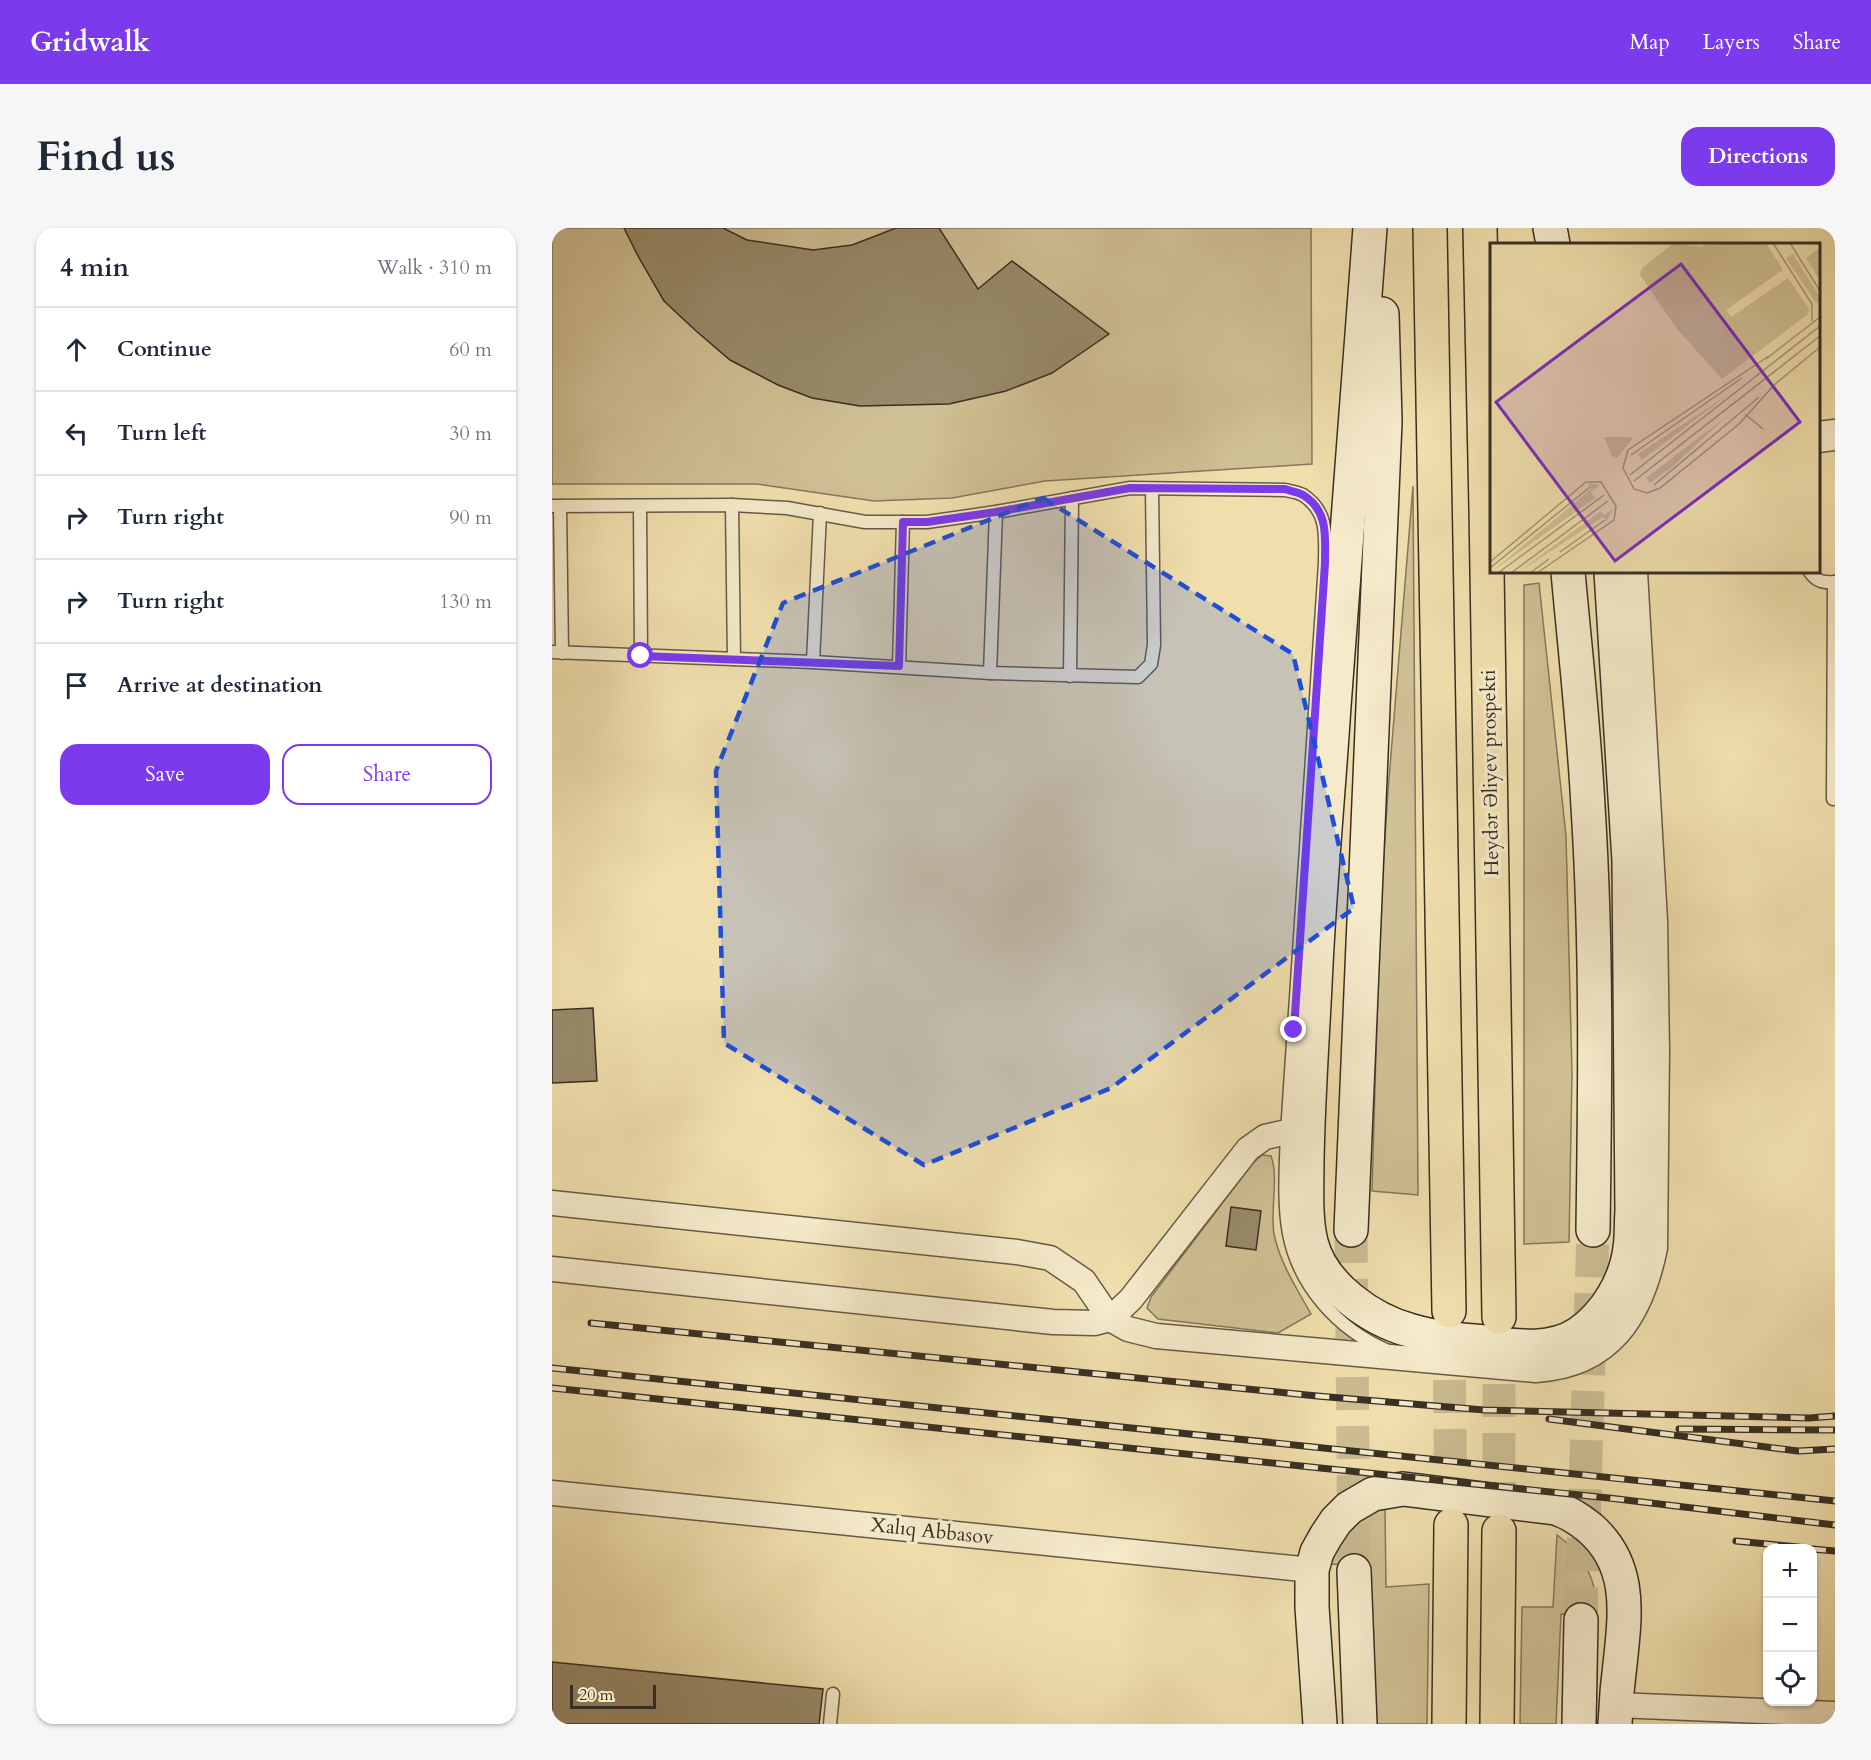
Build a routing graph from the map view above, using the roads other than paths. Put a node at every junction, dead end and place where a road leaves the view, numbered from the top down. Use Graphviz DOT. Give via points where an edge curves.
graph roads {
  1 [pos="1370,228"];
  2 [pos="1380,228"];
  3 [pos="1430,228"];
  4 [pos="1480,228"];
  5 [pos="1549,228"];
  6 [pos="1546,243"];
  7 [pos="1553,243"];
  8 [pos="1557,243"];
  9 [pos="1835,435"];
  10 [pos="1820,437"];
  11 [pos="1152,489"];
  12 [pos="1072,498"];
  13 [pos="732,505"];
  14 [pos="556,506"];
  15 [pos="640,506"];
  16 [pos="996,512"];
  17 [pos="820,513"];
  18 [pos="903,522"];
  19 [pos="1568,573"];
  20 [pos="1611,573"];
  21 [pos="1635,573"];
  22 [pos="1811,573"];
  23 [pos="1835,582"];
  24 [pos="557,652"];
  25 [pos="641,656"];
  26 [pos="734,659"];
  27 [pos="813,662"];
  28 [pos="899,666"];
  29 [pos="990,673"];
  30 [pos="1070,676"];
  31 [pos="1833,799"];
  32 [pos="1297,1132"];
  33 [pos="552,1203"];
  34 [pos="1351,1230"];
  35 [pos="1593,1230"];
  36 [pos="552,1269"];
  37 [pos="1449,1311"];
  38 [pos="1499,1317"];
  39 [pos="1110,1319"];
  40 [pos="1416,1358"];
  41 [pos="552,1493"];
  42 [pos="1451,1525"];
  43 [pos="1499,1531"];
  44 [pos="1312,1570"];
  45 [pos="1354,1571"];
  46 [pos="1581,1620"];
  47 [pos="833,1694"];
  48 [pos="1615,1714"];
  49 [pos="1835,1714"];
  50 [pos="830,1724"];
  51 [pos="1320,1724"];
  52 [pos="1360,1724"];
  53 [pos="1449,1724"];
  54 [pos="1497,1724"];
  55 [pos="1579,1724"];
  1 -- 32 [label="main road" via="1317,937"];
  2 -- 34 [label="main road" via="1385,421"];
  3 -- 37 [label="highway"];
  4 -- 38 [label="highway, Heydər Əliyev prospekti"];
  5 -- 6 [label="main road"];
  5 -- 7 [label="main road"];
  5 -- 8 [label="street"];
  9 -- 10 [label="street"];
  11 -- 12 [label="lane" via="1130,488"];
  11 -- 30 [label="lane" via="1151,664 1138,677"];
  11 -- 32 [label="lane" via="1285,489 1302,495 1325,523"];
  12 -- 16 [label="lane"];
  12 -- 30 [label="lane"];
  13 -- 15 [label="lane"];
  13 -- 17 [label="lane"];
  13 -- 26 [label="lane"];
  14 -- 15 [label="lane"];
  14 -- 24 [label="lane"];
  15 -- 25 [label="lane"];
  16 -- 18 [label="lane"];
  16 -- 29 [label="lane"];
  17 -- 18 [label="lane" via="865,522"];
  17 -- 27 [label="lane"];
  18 -- 28 [label="lane"];
  19 -- 35 [label="main road" via="1592,878"];
  20 -- 32 [label="main road" via="1629,861 1632,1211 1625,1271 1613,1296 1577,1334 1556,1344 1536,1347 1433,1336 1386,1321 1362,1308 1338,1287 1316,1254 1311,1242"];
  21 -- 40 [label="street" via="1655,921 1656,1236 1651,1270 1642,1295 1621,1330 1605,1346 1574,1364 1536,1370"];
  22 -- 23 [label="lane" via="1822,582"];
  23 -- 31 [label="lane"];
  24 -- 25 [label="lane"];
  25 -- 26 [label="lane"];
  26 -- 27 [label="lane"];
  27 -- 28 [label="lane"];
  28 -- 29 [label="lane"];
  29 -- 30 [label="lane"];
  32 -- 39 [label="street" via="1265,1137 1248,1149 1131,1299"];
  32 -- 40 [label="lane" via="1286,1208 1295,1257 1307,1281 1344,1325 1387,1350"];
  33 -- 39 [label="street" via="1050,1258 1084,1281"];
  36 -- 39 [label="street" via="1053,1322 1095,1323"];
  39 -- 40 [label="street" via="1128,1329 1156,1336"];
  41 -- 44 [label="street, Xalıq Abbasov"];
  42 -- 53 [label="highway"];
  43 -- 54 [label="highway"];
  44 -- 48 [label="main road" via="1317,1552 1336,1521 1373,1494 1403,1489 1541,1505 1568,1512 1606,1544 1621,1577 1625,1598"];
  44 -- 51 [label="main road"];
  45 -- 52 [label="main road"];
  46 -- 55 [label="main road"];
  47 -- 50 [label="lane"];
  48 -- 49 [label="street"];
}
